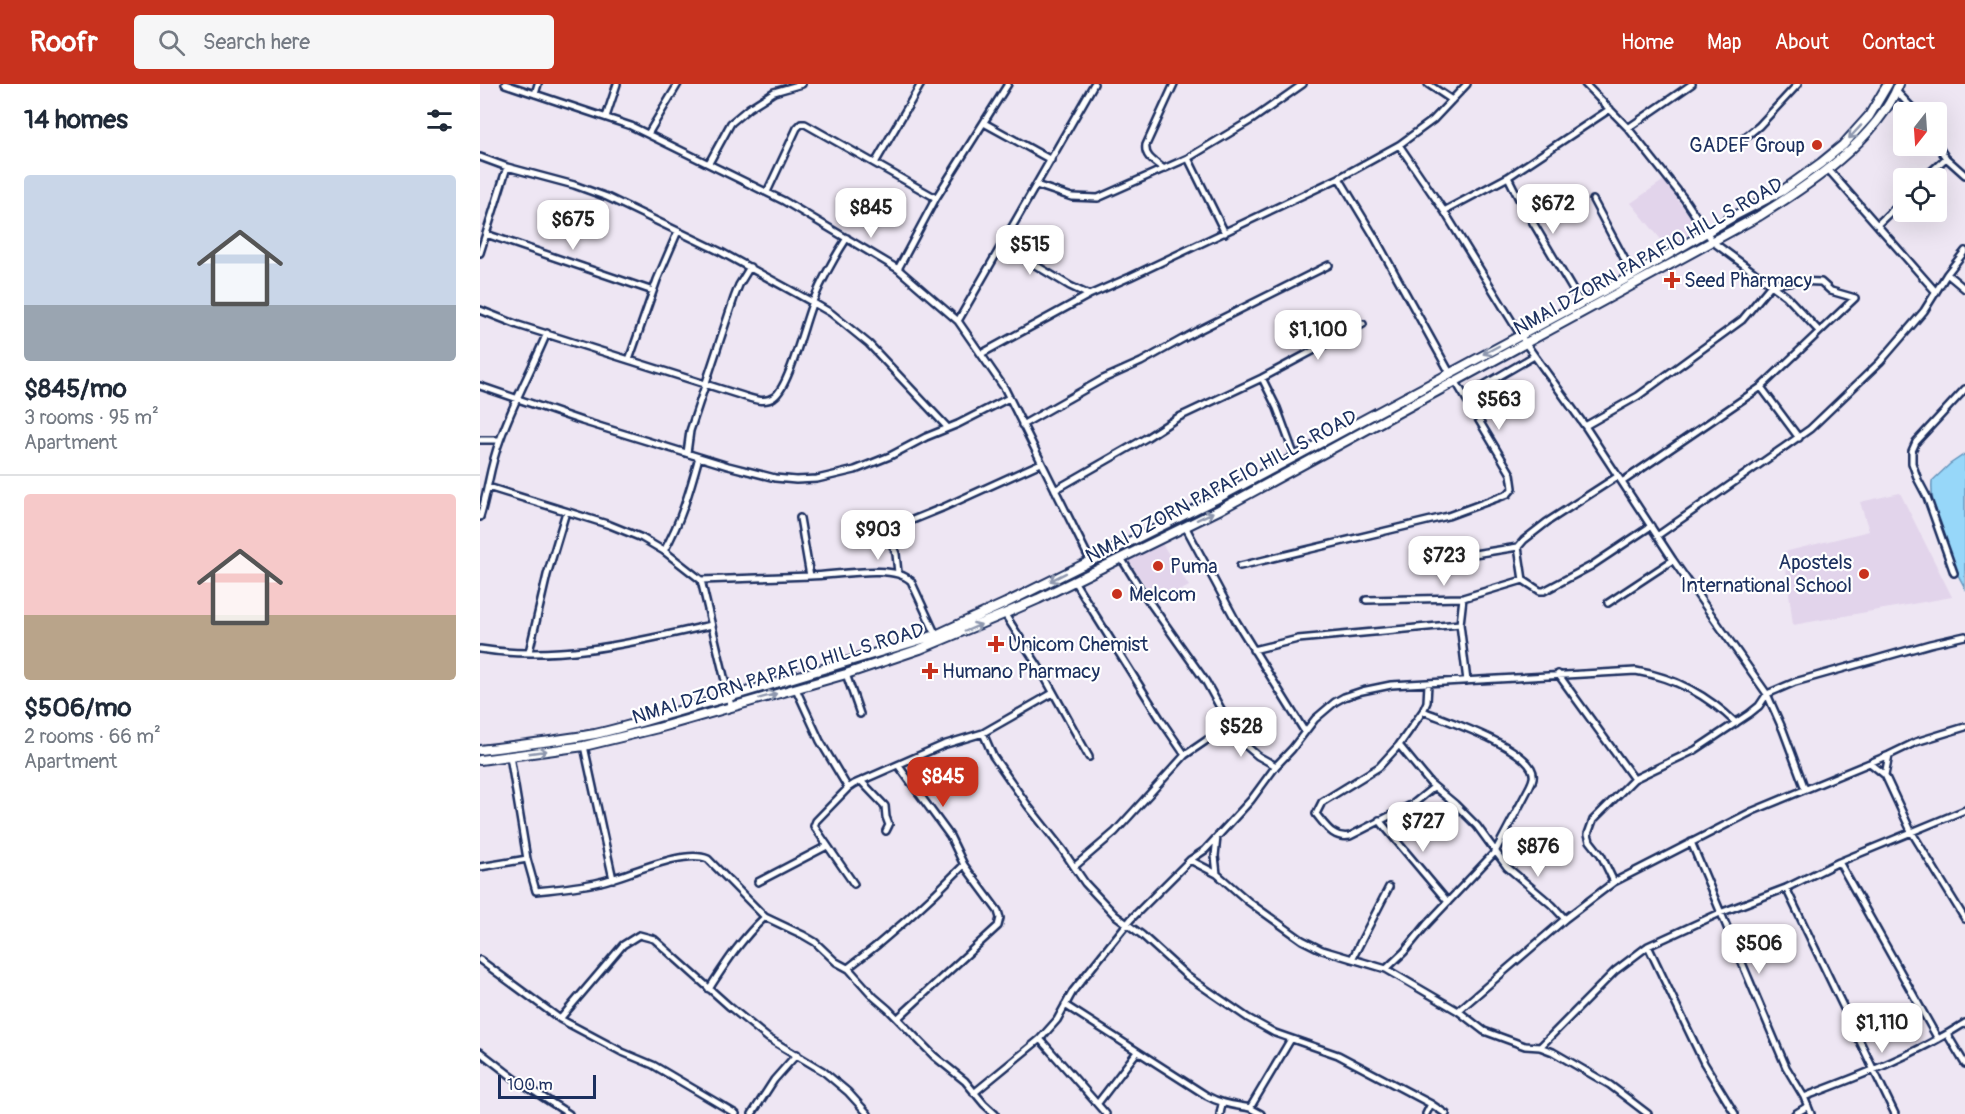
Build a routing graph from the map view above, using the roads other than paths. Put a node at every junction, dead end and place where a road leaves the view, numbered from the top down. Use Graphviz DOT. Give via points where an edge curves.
graph roads {
  1 [pos="505,84"];
  2 [pos="538,84"];
  3 [pos="617,84"];
  4 [pos="678,84"];
  5 [pos="802,84"];
  6 [pos="921,84"];
  7 [pos="1008,84"];
  8 [pos="1094,84"];
  9 [pos="1174,84"];
  10 [pos="1303,84"];
  11 [pos="1428,84"];
  12 [pos="1467,84"];
  13 [pos="1585,84"];
  14 [pos="1692,84"];
  15 [pos="1798,84"];
  16 [pos="1888,84"];
  17 [pos="1898,88"];
  18 [pos="535,94"];
  19 [pos="1452,100"];
  20 [pos="1908,102"];
  21 [pos="1610,109"];
  22 [pos="606,117"];
  23 [pos="984,123"];
  24 [pos="1628,128"];
  25 [pos="648,134"];
  26 [pos="1743,139"];
  27 [pos="1399,145"];
  28 [pos="480,157"];
  29 [pos="1188,158"];
  30 [pos="1946,158"];
  31 [pos="1051,160"];
  32 [pos="709,163"];
  33 [pos="875,163"];
  34 [pos="507,167"];
  35 [pos="1827,168"];
  36 [pos="1935,168"];
  37 [pos="1164,169"];
  38 [pos="1965,175"];
  39 [pos="1508,177"];
  40 [pos="1339,178"];
  41 [pos="1036,185"];
  42 [pos="767,192"];
  43 [pos="936,198"];
  44 [pos="1593,200"];
  45 [pos="1893,210"];
  46 [pos="1444,211"];
  47 [pos="1878,224"];
  48 [pos="678,231"];
  49 [pos="1225,232"];
  50 [pos="1707,232"];
  51 [pos="486,234"];
  52 [pos="847,238"];
  53 [pos="1713,242"];
  54 [pos="1002,245"];
  55 [pos="1965,251"];
  56 [pos="480,253"];
  57 [pos="1329,265"];
  58 [pos="750,267"];
  59 [pos="897,269"];
  60 [pos="1947,274"];
  61 [pos="1634,275"];
  62 [pos="1772,285"];
  63 [pos="1965,289"];
  64 [pos="653,291"];
  65 [pos="1936,292"];
  66 [pos="1089,294"];
  67 [pos="812,302"];
  68 [pos="1580,302"];
  69 [pos="480,310"];
  70 [pos="958,321"];
  71 [pos="1363,324"];
  72 [pos="1819,331"];
  73 [pos="547,333"];
  74 [pos="1520,335"];
  75 [pos="1526,344"];
  76 [pos="981,354"];
  77 [pos="1534,356"];
  78 [pos="629,360"];
  79 [pos="1450,373"];
  80 [pos="1262,378"];
  81 [pos="1456,382"];
  82 [pos="706,384"];
  83 [pos="480,386"];
  84 [pos="1761,387"];
  85 [pos="1965,388"];
  86 [pos="1465,396"];
  87 [pos="516,398"];
  88 [pos="1009,398"];
  89 [pos="1023,425"];
  90 [pos="1585,426"];
  91 [pos="948,428"];
  92 [pos="1798,438"];
  93 [pos="480,440"];
  94 [pos="500,440"];
  95 [pos="687,453"];
  96 [pos="699,457"];
  97 [pos="1294,457"];
  98 [pos="1041,463"];
  99 [pos="1618,476"];
  100 [pos="1622,482"];
  101 [pos="488,487"];
  102 [pos="1055,490"];
  103 [pos="566,512"];
  104 [pos="480,517"];
  105 [pos="800,518"];
  106 [pos="1185,526"];
  107 [pos="1651,526"];
  108 [pos="1657,536"];
  109 [pos="1518,547"];
  110 [pos="664,550"];
  111 [pos="1121,558"];
  112 [pos="1449,558"];
  113 [pos="1673,560"];
  114 [pos="1091,562"];
  115 [pos="1240,566"];
  116 [pos="898,573"];
  117 [pos="1954,573"];
  118 [pos="810,576"];
  119 [pos="701,580"];
  120 [pos="1523,580"];
  121 [pos="1074,581"];
  122 [pos="1463,598"];
  123 [pos="1366,600"];
  124 [pos="1608,603"];
  125 [pos="1000,606"];
  126 [pos="1004,614"];
  127 [pos="1460,624"];
  128 [pos="711,625"];
  129 [pos="936,635"];
  130 [pos="1965,636"];
  131 [pos="480,649"];
  132 [pos="1253,650"];
  133 [pos="529,652"];
  134 [pos="846,674"];
  135 [pos="1558,674"];
  136 [pos="1467,681"];
  137 [pos="1428,684"];
  138 [pos="796,688"];
  139 [pos="1053,693"];
  140 [pos="1767,694"];
  141 [pos="729,697"];
  142 [pos="731,706"];
  143 [pos="1423,711"];
  144 [pos="860,714"];
  145 [pos="1736,723"];
  146 [pos="1228,725"];
  147 [pos="1965,727"];
  148 [pos="1305,732"];
  149 [pos="983,733"];
  150 [pos="1399,745"];
  151 [pos="584,746"];
  152 [pos="480,750"];
  153 [pos="1185,755"];
  154 [pos="1889,755"];
  155 [pos="510,756"];
  156 [pos="1089,757"];
  157 [pos="480,759"];
  158 [pos="1870,763"];
  159 [pos="898,765"];
  160 [pos="1276,766"];
  161 [pos="1885,775"];
  162 [pos="1634,779"];
  163 [pos="861,781"];
  164 [pos="1434,786"];
  165 [pos="848,788"];
  166 [pos="1805,789"];
  167 [pos="1965,810"];
  168 [pos="1379,820"];
  169 [pos="886,831"];
  170 [pos="1911,831"];
  171 [pos="1217,836"];
  172 [pos="1691,842"];
  173 [pos="827,846"];
  174 [pos="1495,852"];
  175 [pos="527,859"];
  176 [pos="1190,860"];
  177 [pos="1839,862"];
  178 [pos="964,865"];
  179 [pos="480,867"];
  180 [pos="1074,867"];
  181 [pos="1217,874"];
  182 [pos="613,879"];
  183 [pos="758,882"];
  184 [pos="1614,882"];
  185 [pos="854,885"];
  186 [pos="1389,887"];
  187 [pos="1786,888"];
  188 [pos="1448,902"];
  189 [pos="1720,913"];
  190 [pos="765,917"];
  191 [pos="1564,919"];
  192 [pos="1965,919"];
  193 [pos="1128,924"];
  194 [pos="1648,946"];
  195 [pos="1352,959"];
  196 [pos="480,960"];
  197 [pos="848,968"];
  198 [pos="1386,969"];
  199 [pos="709,989"];
  200 [pos="1065,1005"];
  201 [pos="1458,1011"];
  202 [pos="898,1018"];
  203 [pos="560,1019"];
  204 [pos="1965,1023"];
  205 [pos="1947,1034"];
  206 [pos="1040,1039"];
  207 [pos="1291,1039"];
  208 [pos="1938,1039"];
  209 [pos="1540,1047"];
  210 [pos="480,1052"];
  211 [pos="1137,1052"];
  212 [pos="796,1054"];
  213 [pos="1965,1064"];
  214 [pos="1873,1071"];
  215 [pos="974,1093"];
  216 [pos="1804,1097"];
  217 [pos="1098,1103"];
  218 [pos="1222,1104"];
  219 [pos="1431,1104"];
  220 [pos="1808,1106"];
  221 [pos="1250,1108"];
  222 [pos="569,1114"];
  223 [pos="736,1114"];
  224 [pos="752,1114"];
  225 [pos="868,1114"];
  226 [pos="995,1114"];
  227 [pos="1106,1114"];
  228 [pos="1220,1114"];
  229 [pos="1261,1114"];
  230 [pos="1426,1114"];
  231 [pos="1446,1114"];
  232 [pos="1648,1114"];
  233 [pos="1735,1114"];
  234 [pos="1795,1114"];
  235 [pos="1811,1114"];
  236 [pos="1895,1114"];
  1 -- 18 [label="street"];
  2 -- 18 [label="street"];
  3 -- 22 [label="street"];
  4 -- 25 [label="street"];
  5 -- 32 [label="street" via="774,92 731,123"];
  6 -- 33 [label="street"];
  7 -- 23 [label="street"];
  8 -- 31 [label="street"];
  9 -- 37 [label="street" via="1145,152"];
  10 -- 29 [label="street"];
  11 -- 19 [label="street"];
  12 -- 19 [label="street"];
  13 -- 21 [label="street"];
  14 -- 24 [label="street"];
  15 -- 26 [label="street"];
  16 -- 50 [label="street, NMAI DZORN PAPAFIO HILLS ROAD, one-way" via="1869,116 1821,163 1782,191"];
  17 -- 20 [label="street"];
  17 -- 35 [label="street, NMAI DZORN PAPAFIO HILLS ROAD" via="1865,135"];
  18 -- 22 [label="street"];
  19 -- 27 [label="street"];
  21 -- 24 [label="street"];
  21 -- 39 [label="street"];
  22 -- 25 [label="street"];
  23 -- 31 [label="street"];
  23 -- 43 [label="street"];
  24 -- 50 [label="street"];
  25 -- 32 [label="street"];
  27 -- 40 [label="street"];
  27 -- 46 [label="street"];
  28 -- 34 [label="street"];
  29 -- 37 [label="street"];
  29 -- 49 [label="street"];
  30 -- 36 [label="street"];
  30 -- 38 [label="street"];
  31 -- 41 [label="street"];
  32 -- 42 [label="street"];
  33 -- 42 [label="street" via="801,124"];
  33 -- 43 [label="street"];
  34 -- 48 [label="street" via="574,185"];
  34 -- 51 [label="street"];
  35 -- 47 [label="street"];
  35 -- 53 [label="street, NMAI DZORN PAPAFIO HILLS ROAD" via="1776,206"];
  37 -- 41 [label="street" via="1098,198 1072,197"];
  39 -- 46 [label="street"];
  39 -- 68 [label="street"];
  40 -- 49 [label="street"];
  40 -- 79 [label="street"];
  41 -- 54 [label="street"];
  42 -- 52 [label="street"];
  43 -- 59 [label="street"];
  44 -- 61 [label="street"];
  45 -- 47 [label="street"];
  46 -- 74 [label="street"];
  47 -- 65 [label="street"];
  48 -- 58 [label="street"];
  48 -- 64 [label="street"];
  49 -- 66 [label="street"];
  50 -- 53 [label="street"];
  50 -- 61 [label="street, NMAI DZORN PAPAFIO HILLS ROAD"];
  51 -- 56 [label="street"];
  51 -- 64 [label="street"];
  52 -- 59 [label="street"];
  52 -- 67 [label="street"];
  53 -- 62 [label="street"];
  53 -- 75 [label="street, NMAI DZORN PAPAFIO HILLS ROAD"];
  54 -- 66 [label="street"];
  54 -- 70 [label="street"];
  55 -- 60 [label="street"];
  57 -- 89 [label="street" via="1103,379"];
  58 -- 67 [label="street"];
  58 -- 82 [label="street" via="734,298"];
  59 -- 70 [label="street"];
  60 -- 63 [label="street"];
  60 -- 65 [label="street"];
  61 -- 68 [label="street, NMAI DZORN PAPAFIO HILLS ROAD"];
  62 -- 72 [label="street"];
  62 -- 72 [label="street" via="1821,282 1831,291 1855,298"];
  62 -- 90 [label="street" via="1742,320 1638,396"];
  64 -- 78 [label="street"];
  65 -- 92 [label="street" via="1880,362"];
  66 -- 76 [label="street"];
  67 -- 82 [label="street" via="789,370 772,399 761,401"];
  67 -- 91 [label="street" via="869,344"];
  68 -- 74 [label="street, NMAI DZORN PAPAFIO HILLS ROAD"];
  69 -- 73 [label="street"];
  70 -- 76 [label="street"];
  71 -- 80 [label="street"];
  72 -- 84 [label="street"];
  73 -- 78 [label="street"];
  73 -- 87 [label="street"];
  74 -- 75 [label="street"];
  74 -- 79 [label="street, NMAI DZORN PAPAFIO HILLS ROAD, one-way"];
  75 -- 77 [label="street"];
  75 -- 81 [label="street, NMAI DZORN PAPAFIO HILLS ROAD"];
  76 -- 88 [label="street"];
  77 -- 86 [label="street"];
  77 -- 90 [label="street"];
  78 -- 82 [label="street"];
  79 -- 97 [label="street, NMAI DZORN PAPAFIO HILLS ROAD"];
  80 -- 97 [label="street"];
  80 -- 102 [label="street" via="1177,418"];
  81 -- 86 [label="street"];
  106 -- 81 [label="street, NMAI DZORN PAPAFIO HILLS ROAD, one-way"];
  82 -- 95 [label="street"];
  83 -- 87 [label="street"];
  84 -- 92 [label="street"];
  84 -- 100 [label="street"];
  85 -- 117 [label="street" via="1912,451 1912,463"];
  86 -- 115 [label="street" via="1511,474 1514,488 1508,494 1448,516"];
  87 -- 94 [label="street"];
  87 -- 95 [label="street"];
  88 -- 89 [label="street"];
  88 -- 91 [label="street"];
  89 -- 98 [label="street"];
  90 -- 99 [label="street"];
  91 -- 96 [label="street" via="855,470 817,479 776,478"];
  92 -- 108 [label="street"];
  93 -- 94 [label="street"];
  94 -- 101 [label="street"];
  95 -- 96 [label="street"];
  96 -- 110 [label="street" via="684,510"];
  97 -- 114 [label="street, NMAI DZORN PAPAFIO HILLS ROAD"];
  98 -- 102 [label="street"];
  98 -- 116 [label="street" via="893,528 889,536"];
  99 -- 100 [label="street"];
  99 -- 109 [label="street" via="1547,522"];
  100 -- 107 [label="street"];
  101 -- 103 [label="street"];
  101 -- 104 [label="street"];
  102 -- 114 [label="street"];
  103 -- 110 [label="street" via="610,525"];
  103 -- 133 [label="street"];
  105 -- 118 [label="street"];
  106 -- 111 [label="street, NMAI DZORN PAPAFIO HILLS ROAD"];
  106 -- 132 [label="street"];
  107 -- 108 [label="street"];
  107 -- 120 [label="street" via="1582,572 1544,591"];
  108 -- 113 [label="street"];
  109 -- 112 [label="street"];
  109 -- 120 [label="street"];
  110 -- 119 [label="street"];
  111 -- 121 [label="street, NMAI DZORN PAPAFIO HILLS ROAD"];
  111 -- 146 [label="street" via="1206,681"];
  113 -- 124 [label="street"];
  113 -- 140 [label="street"];
  114 -- 125 [label="street, NMAI DZORN PAPAFIO HILLS ROAD, one-way"];
  116 -- 118 [label="street"];
  116 -- 129 [label="street" via="911,581"];
  118 -- 119 [label="street"];
  119 -- 128 [label="street"];
  120 -- 122 [label="street"];
  121 -- 126 [label="street, NMAI DZORN PAPAFIO HILLS ROAD"];
  121 -- 153 [label="street"];
  122 -- 123 [label="street"];
  122 -- 127 [label="street"];
  125 -- 126 [label="street"];
  125 -- 129 [label="street, NMAI DZORN PAPAFIO HILLS ROAD"];
  134 -- 126 [label="street, NMAI DZORN PAPAFIO HILLS ROAD, one-way"];
  126 -- 139 [label="street"];
  127 -- 132 [label="street" via="1298,639"];
  127 -- 136 [label="street"];
  128 -- 133 [label="street" via="585,651"];
  128 -- 141 [label="street"];
  129 -- 141 [label="street, NMAI DZORN PAPAFIO HILLS ROAD"];
  130 -- 140 [label="street" via="1795,682"];
  131 -- 133 [label="street"];
  132 -- 148 [label="street"];
  134 -- 138 [label="street, NMAI DZORN PAPAFIO HILLS ROAD"];
  134 -- 144 [label="street"];
  135 -- 136 [label="street"];
  135 -- 145 [label="street" via="1653,674 1703,696"];
  135 -- 162 [label="street"];
  136 -- 137 [label="street"];
  137 -- 143 [label="street"];
  137 -- 148 [label="street" via="1391,685 1344,698 1315,719"];
  142 -- 138 [label="street, NMAI DZORN PAPAFIO HILLS ROAD, one-way"];
  138 -- 165 [label="street" via="820,741"];
  139 -- 149 [label="street"];
  139 -- 156 [label="street"];
  140 -- 145 [label="street" via="1759,706"];
  140 -- 166 [label="street"];
  141 -- 142 [label="street"];
  141 -- 152 [label="street, NMAI DZORN PAPAFIO HILLS ROAD" via="594,734"];
  142 -- 151 [label="street, NMAI DZORN PAPAFIO HILLS ROAD"];
  143 -- 150 [label="street"];
  143 -- 174 [label="street" via="1499,743 1532,769 1530,786"];
  145 -- 162 [label="street" via="1695,750"];
  146 -- 153 [label="street"];
  146 -- 160 [label="street" via="1247,747"];
  147 -- 154 [label="street"];
  148 -- 160 [label="street"];
  149 -- 159 [label="street"];
  149 -- 180 [label="street" via="993,756"];
  150 -- 164 [label="street"];
  150 -- 168 [label="street" via="1379,767 1322,802 1316,814 1334,835 1342,838"];
  155 -- 151 [label="street, NMAI DZORN PAPAFIO HILLS ROAD, one-way"];
  151 -- 182 [label="street"];
  153 -- 180 [label="street" via="1115,832"];
  154 -- 158 [label="street"];
  154 -- 161 [label="street"];
  155 -- 157 [label="street, NMAI DZORN PAPAFIO HILLS ROAD"];
  155 -- 175 [label="street"];
  158 -- 161 [label="street"];
  158 -- 166 [label="street"];
  159 -- 163 [label="street"];
  159 -- 178 [label="street" via="950,836"];
  160 -- 171 [label="street"];
  161 -- 170 [label="street"];
  162 -- 184 [label="street" via="1593,820 1588,834"];
  163 -- 165 [label="street"];
  163 -- 169 [label="street" via="885,806 889,825"];
  164 -- 168 [label="street" via="1413,804"];
  164 -- 174 [label="street" via="1476,826"];
  165 -- 173 [label="street" via="814,826"];
  166 -- 172 [label="street"];
  167 -- 170 [label="street"];
  168 -- 188 [label="street"];
  170 -- 177 [label="street"];
  170 -- 192 [label="street"];
  171 -- 176 [label="street"];
  171 -- 181 [label="street"];
  172 -- 184 [label="street"];
  172 -- 189 [label="street"];
  173 -- 183 [label="street"];
  173 -- 185 [label="street"];
  174 -- 188 [label="street"];
  174 -- 191 [label="street"];
  175 -- 179 [label="street"];
  175 -- 182 [label="street" via="536,891"];
  176 -- 181 [label="street"];
  176 -- 193 [label="street" via="1143,904"];
  177 -- 187 [label="street"];
  177 -- 208 [label="street"];
  178 -- 197 [label="street"];
  178 -- 202 [label="street" via="998,911 998,926"];
  180 -- 193 [label="street" via="1115,915"];
  181 -- 195 [label="street" via="1302,940"];
  182 -- 190 [label="street" via="678,858 702,857"];
  184 -- 191 [label="street"];
  186 -- 195 [label="street"];
  187 -- 189 [label="street"];
  187 -- 214 [label="street"];
  188 -- 198 [label="street"];
  189 -- 194 [label="street"];
  189 -- 216 [label="street" via="1786,1067"];
  190 -- 197 [label="street" via="803,935"];
  190 -- 199 [label="street" via="737,946"];
  191 -- 201 [label="street"];
  193 -- 200 [label="street"];
  193 -- 207 [label="street" via="1187,976 1248,1018"];
  194 -- 209 [label="street" via="1615,971"];
  194 -- 233 [label="street" via="1704,1064"];
  195 -- 198 [label="street"];
  196 -- 203 [label="street"];
  197 -- 202 [label="street"];
  198 -- 201 [label="street"];
  199 -- 203 [label="street" via="660,943 639,935 623,945"];
  199 -- 212 [label="street" via="768,1038"];
  200 -- 206 [label="street"];
  200 -- 211 [label="street"];
  201 -- 209 [label="street" via="1484,1031 1525,1046"];
  202 -- 215 [label="street"];
  203 -- 223 [label="street" via="653,1065"];
  204 -- 205 [label="street"];
  205 -- 208 [label="street"];
  205 -- 213 [label="street"];
  206 -- 215 [label="street"];
  206 -- 217 [label="street"];
  207 -- 219 [label="street" via="1338,1055"];
  207 -- 221 [label="street"];
  208 -- 214 [label="street"];
  209 -- 232 [label="street" via="1610,1085"];
  210 -- 222 [label="street"];
  211 -- 217 [label="street"];
  211 -- 218 [label="street"];
  212 -- 224 [label="street"];
  212 -- 225 [label="street" via="823,1071"];
  214 -- 216 [label="street"];
  214 -- 236 [label="street"];
  215 -- 226 [label="street"];
  216 -- 220 [label="street"];
  217 -- 227 [label="street"];
  218 -- 221 [label="street"];
  218 -- 228 [label="street"];
  219 -- 230 [label="street"];
  219 -- 231 [label="street"];
  220 -- 234 [label="street"];
  220 -- 235 [label="street"];
  221 -- 229 [label="street"];
}
